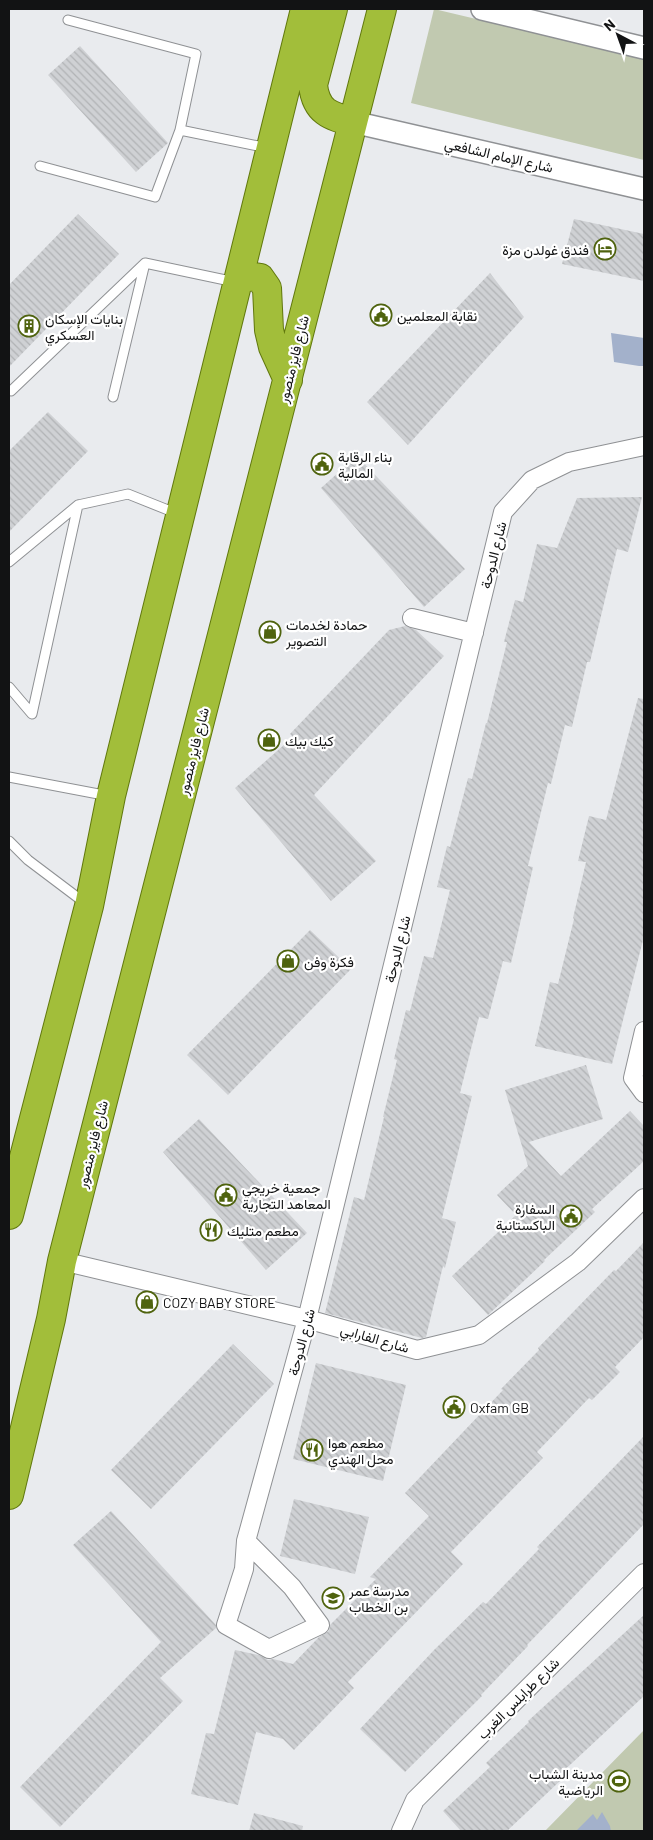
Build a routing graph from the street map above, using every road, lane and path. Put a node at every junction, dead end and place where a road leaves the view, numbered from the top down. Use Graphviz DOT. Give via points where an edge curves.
graph roads {
  1 [pos="305,9"];
  2 [pos="332,9"];
  3 [pos="382,9"];
  4 [pos="482,9"];
  5 [pos="68,20"];
  6 [pos="644,48"];
  7 [pos="353,122"];
  8 [pos="180,130"];
  9 [pos="271,148"];
  10 [pos="40,166"];
  11 [pos="644,189"];
  12 [pos="145,263"];
  13 [pos="238,282"];
  14 [pos="288,380"];
  15 [pos="11,391"];
  16 [pos="113,397"];
  17 [pos="644,446"];
  18 [pos="78,505"];
  19 [pos="181,515"];
  20 [pos="9,562"];
  21 [pos="412,618"];
  22 [pos="474,633"];
  23 [pos="9,687"];
  24 [pos="9,777"];
  25 [pos="111,796"];
  26 [pos="9,841"];
  27 [pos="89,906"];
  28 [pos="644,1031"];
  29 [pos="644,1093"];
  30 [pos="644,1198"];
  31 [pos="9,1215"];
  32 [pos="62,1261"];
  33 [pos="308,1319"];
  34 [pos="9,1495"];
  35 [pos="246,1541"];
  36 [pos="644,1573"];
  37 [pos="401,1831"];
  1 -- 9 [label="highway"];
  2 -- 7 [label="highway" via="313,85 314,95 326,112"];
  3 -- 7 [label="highway, شارع فايز منصور"];
  4 -- 6 [label="street"];
  5 -- 8 [label="lane" via="196,54"];
  7 -- 11 [label="street, شارع الإمام الشافعي"];
  7 -- 14 [label="highway, شارع فايز منصور"];
  8 -- 9 [label="lane"];
  8 -- 10 [label="lane" via="155,197"];
  9 -- 13 [label="highway"];
  12 -- 13 [label="lane"];
  12 -- 15 [label="lane"];
  12 -- 16 [label="lane"];
  13 -- 14 [label="highway" via="248,277 260,278 266,287 273,347"];
  13 -- 19 [label="highway"];
  14 -- 32 [label="highway, شارع فايز منصور"];
  17 -- 22 [label="street, شارع الدوحة" via="569,462 532,480 503,512"];
  18 -- 19 [label="lane" via="128,494"];
  18 -- 20 [label="lane"];
  18 -- 23 [label="lane" via="32,714"];
  19 -- 25 [label="highway"];
  21 -- 22 [label="street"];
  22 -- 33 [label="street, شارع الدوحة"];
  24 -- 25 [label="lane"];
  25 -- 27 [label="highway"];
  26 -- 27 [label="lane" via="28,860"];
  27 -- 31 [label="highway"];
  28 -- 29 [label="street" via="633,1078"];
  30 -- 33 [label="street, شارع الفارابي" via="578,1262 479,1335 417,1350"];
  32 -- 33 [label="street, شارع الفارابي"];
  32 -- 34 [label="highway, شارع فايز منصور"];
  33 -- 35 [label="street, شارع الدوحة"];
  35 -- 35 [label="street, شارع الدوحة" via="292,1588 320,1625 269,1649 226,1625 244,1569"];
  36 -- 37 [label="street, شارع طرابلس الغرب" via="415,1800"];
}
